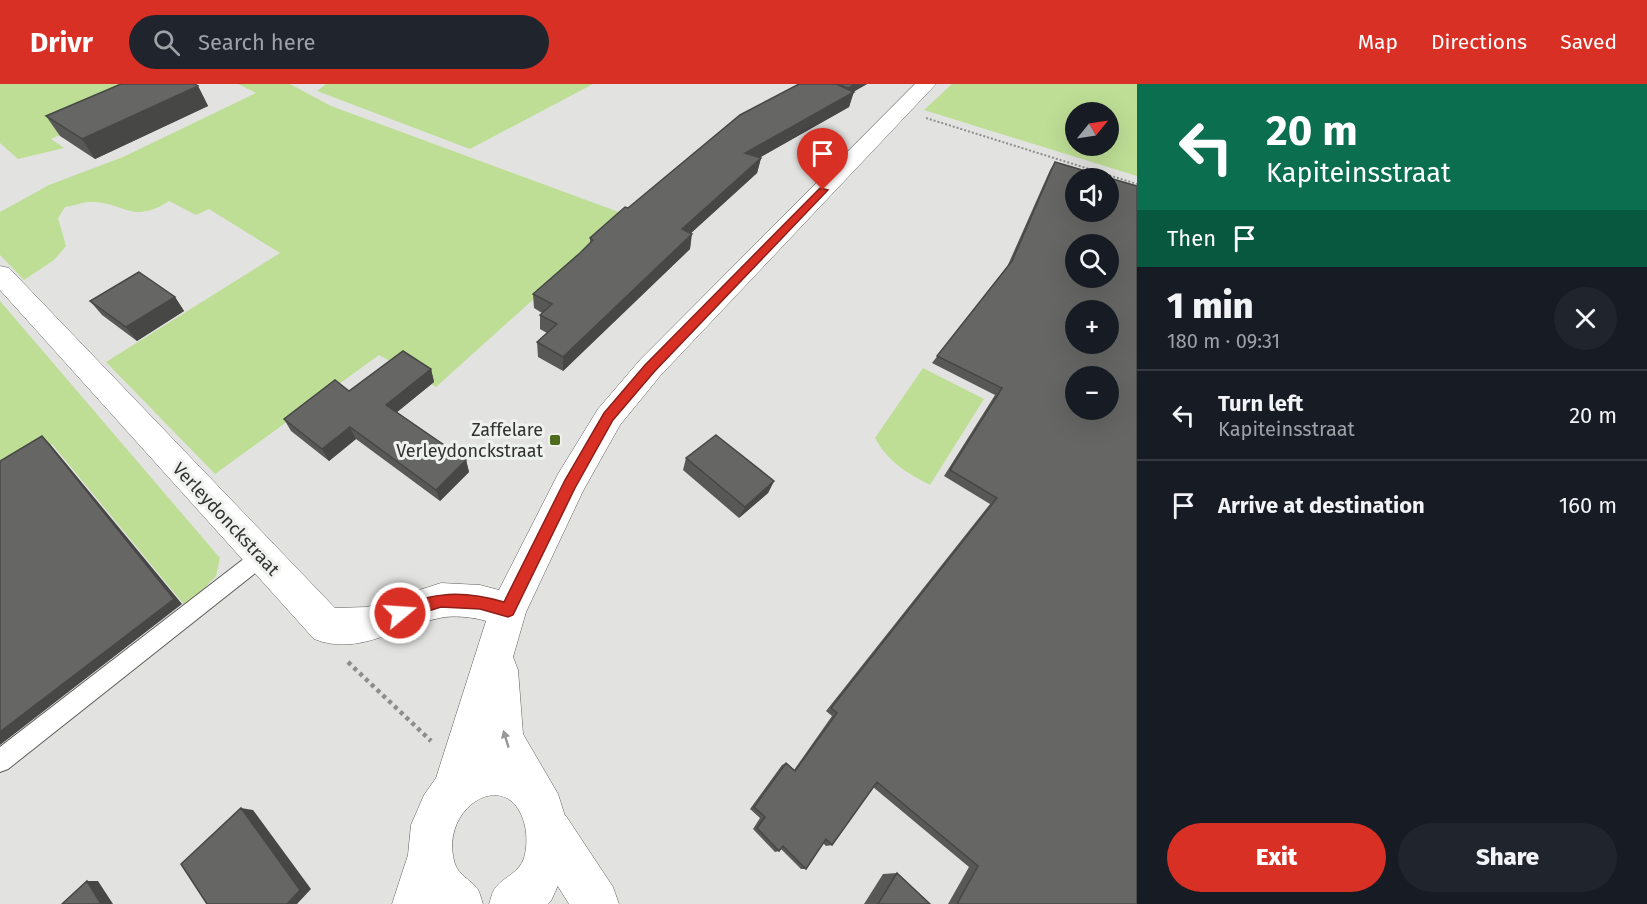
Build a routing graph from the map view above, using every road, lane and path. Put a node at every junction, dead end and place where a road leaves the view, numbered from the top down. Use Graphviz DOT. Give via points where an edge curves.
graph roads {
  1 [pos="926,84"];
  2 [pos="900,110"];
  3 [pos="1137,184"];
  4 [pos="0,274"];
  5 [pos="261,557"];
  6 [pos="503,627"];
  7 [pos="0,761"];
  8 [pos="454,790"];
  9 [pos="532,790"];
  10 [pos="550,832"];
  11 [pos="430,857"];
  12 [pos="415,904"];
  13 [pos="460,904"];
  14 [pos="512,904"];
  15 [pos="596,904"];
  1 -- 2 [label="street"];
  2 -- 3 [label="path"];
  2 -- 6 [label="street" via="650,368 609,417 570,484"];
  4 -- 5 [label="street, Verleydonckstraat"];
  5 -- 6 [label="street, Verleydonckstraat" via="327,626 367,625 441,600 480,602"];
  5 -- 7 [label="lane"];
  6 -- 8 [label="street"];
  9 -- 6 [label="street, one-way" via="503,739"];
  8 -- 9 [label="street" via="467,781 494,774 508,775"];
  8 -- 11 [label="street" via="437,813"];
  9 -- 10 [label="street" via="541,802"];
  10 -- 14 [label="street" via="540,878"];
  10 -- 15 [label="street"];
  11 -- 12 [label="street"];
  11 -- 13 [label="street" via="438,882"];
}
